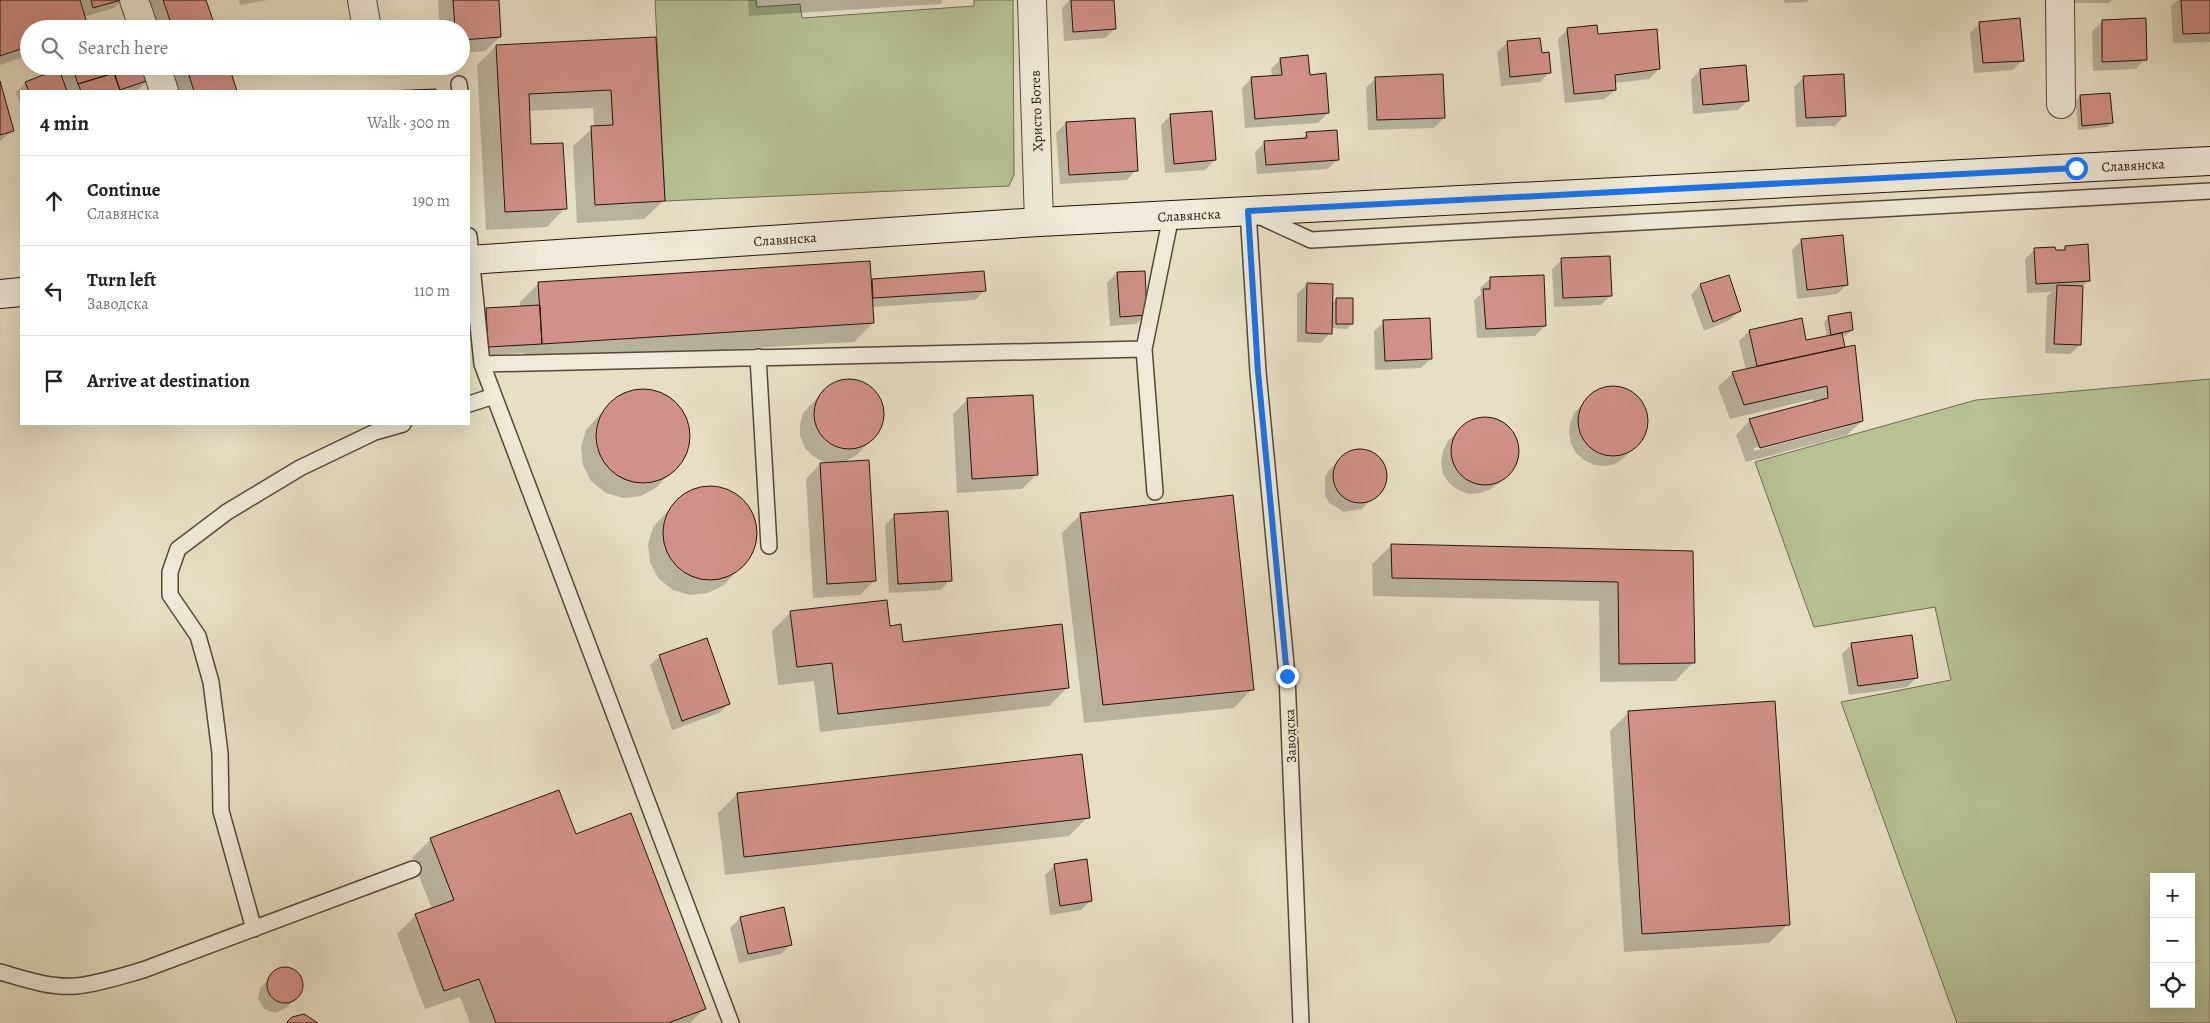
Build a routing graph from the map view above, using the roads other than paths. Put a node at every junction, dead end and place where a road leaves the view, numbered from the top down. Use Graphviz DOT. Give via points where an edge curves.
graph roads {
  1 [pos="134,0"];
  2 [pos="362,0"];
  3 [pos="1032,0"];
  4 [pos="2060,0"];
  5 [pos="141,20"];
  6 [pos="365,20"];
  7 [pos="159,75"];
  8 [pos="164,90"];
  9 [pos="2061,104"];
  10 [pos="2210,161"];
  11 [pos="2210,191"];
  12 [pos="1248,211"];
  13 [pos="1172,216"];
  14 [pos="1039,222"];
  15 [pos="470,252"];
  16 [pos="470,261"];
  17 [pos="20,292"];
  18 [pos="0,294"];
  19 [pos="1144,349"];
  20 [pos="758,358"];
  21 [pos="482,364"];
  22 [pos="494,396"];
  23 [pos="470,404"];
  24 [pos="400,425"];
  25 [pos="1155,492"];
  26 [pos="769,546"];
  27 [pos="413,869"];
  28 [pos="254,929"];
  29 [pos="0,972"];
  30 [pos="731,1023"];
  31 [pos="1301,1023"];
  1 -- 5 [label="street"];
  2 -- 6 [label="street"];
  3 -- 14 [label="street, Христо Ботев"];
  4 -- 9 [label="street"];
  7 -- 8 [label="street"];
  10 -- 12 [label="street, Славянска"];
  11 -- 12 [label="lane" via="1310,240"];
  12 -- 13 [label="street, Славянска"];
  12 -- 31 [label="lane, Заводска" via="1258,372 1287,676"];
  13 -- 14 [label="street, Славянска"];
  13 -- 19 [label="lane"];
  14 -- 15 [label="street, Славянска"];
  16 -- 21 [label="lane"];
  17 -- 18 [label="street"];
  19 -- 20 [label="lane"];
  19 -- 25 [label="lane"];
  20 -- 21 [label="lane"];
  20 -- 26 [label="lane"];
  21 -- 22 [label="lane"];
  22 -- 23 [label="lane"];
  22 -- 30 [label="lane"];
  24 -- 28 [label="lane" via="375,432 300,468 227,512 178,549 170,572 170,594 198,636 212,682 220,753 221,810"];
  27 -- 28 [label="lane"];
  28 -- 29 [label="lane" via="143,970 76,986 50,984"];
}
